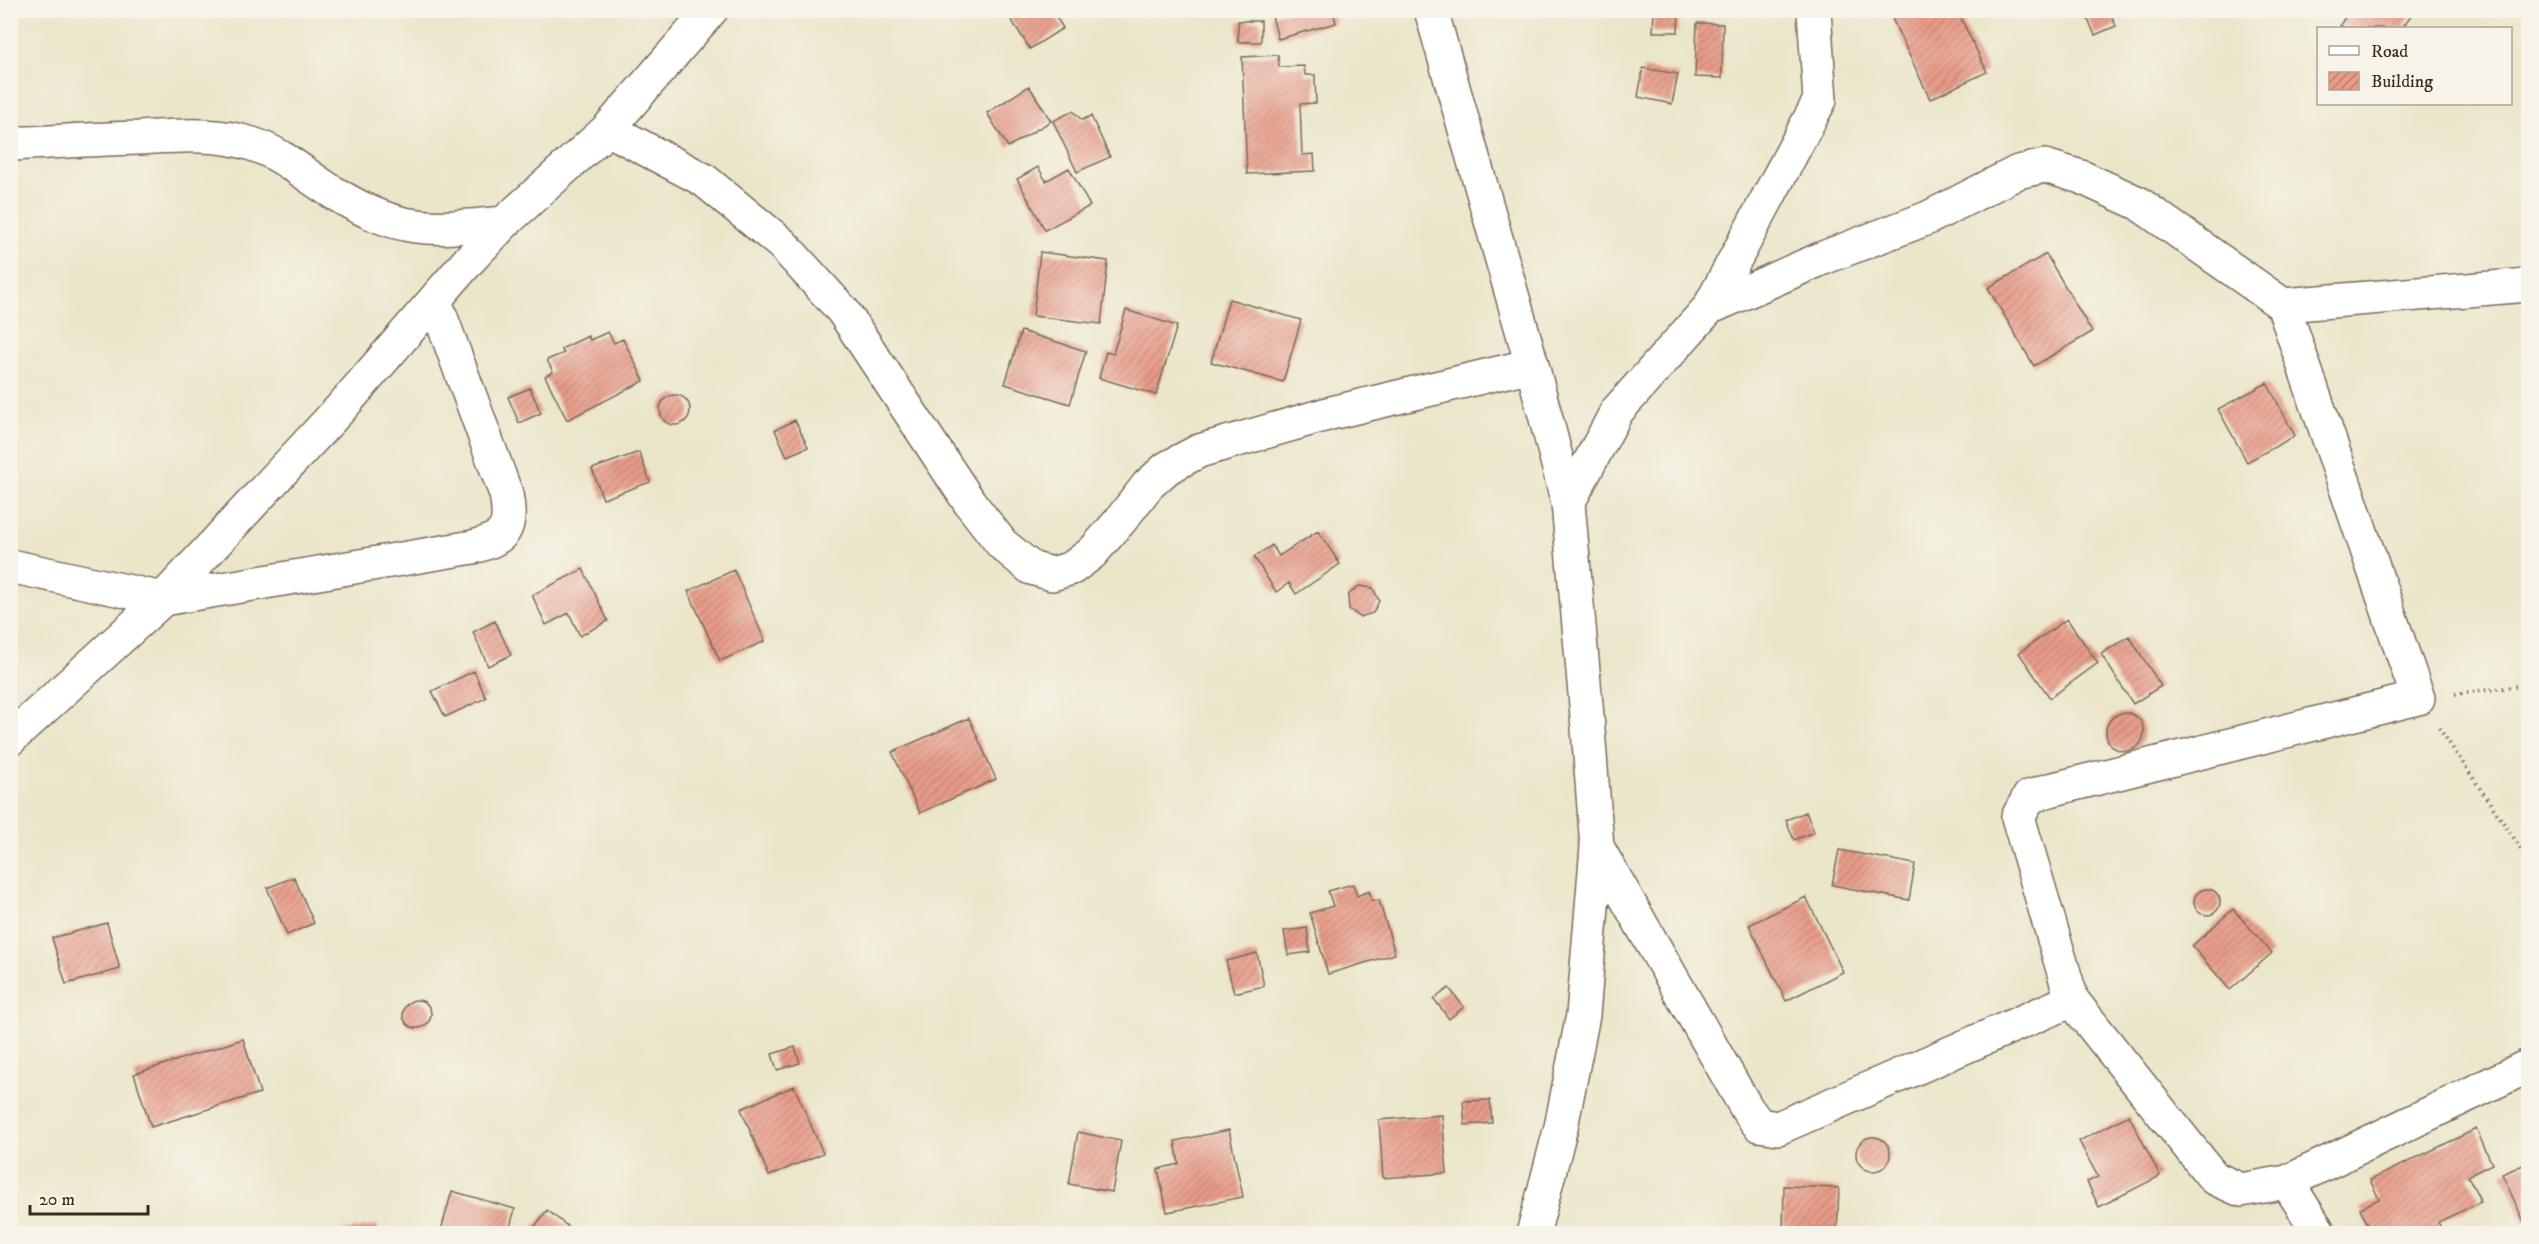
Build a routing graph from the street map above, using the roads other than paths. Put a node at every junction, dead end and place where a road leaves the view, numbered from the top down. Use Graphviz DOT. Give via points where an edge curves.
graph roads {
  1 [pos="711,10"];
  2 [pos="1431,10"];
  3 [pos="1814,10"];
  4 [pos="608,129"];
  5 [pos="10,144"];
  6 [pos="504,223"];
  7 [pos="2529,285"];
  8 [pos="435,301"];
  9 [pos="2283,305"];
  10 [pos="1709,308"];
  11 [pos="1532,365"];
  12 [pos="1568,503"];
  13 [pos="10,566"];
  14 [pos="163,598"];
  15 [pos="10,739"];
  16 [pos="1597,847"];
  17 [pos="2072,1000"];
  18 [pos="2529,1066"];
  19 [pos="2287,1182"];
  20 [pos="1533,1233"];
  21 [pos="2320,1233"];
  1 -- 4 [label="street"];
  2 -- 11 [label="street"];
  3 -- 10 [label="street" via="1820,100"];
  4 -- 6 [label="street"];
  4 -- 11 [label="street" via="704,180 782,244 843,311 970,503 1002,544 1031,568 1052,574 1072,568 1092,553 1148,485 1167,468 1199,451 1331,413"];
  5 -- 6 [label="street" via="219,137 251,143 285,158 373,215 406,226 434,229"];
  6 -- 8 [label="street"];
  7 -- 9 [label="street"];
  8 -- 14 [label="street" via="333,417"];
  8 -- 14 [label="street" via="506,494 510,515 507,529 489,542 473,547"];
  9 -- 10 [label="street" via="2138,203 2081,177 2045,166 2018,172 1928,218"];
  9 -- 17 [label="street" via="2418,698 2029,797 2018,817"];
  10 -- 12 [label="street" via="1617,411"];
  11 -- 12 [label="street"];
  12 -- 16 [label="street"];
  13 -- 14 [label="street"];
  14 -- 15 [label="street"];
  16 -- 17 [label="street" via="1759,1125 1778,1128"];
  16 -- 20 [label="street" via="1583,1015 1561,1127"];
  17 -- 19 [label="street" via="2214,1178 2241,1190"];
  18 -- 19 [label="street"];
  19 -- 21 [label="street"];
}
